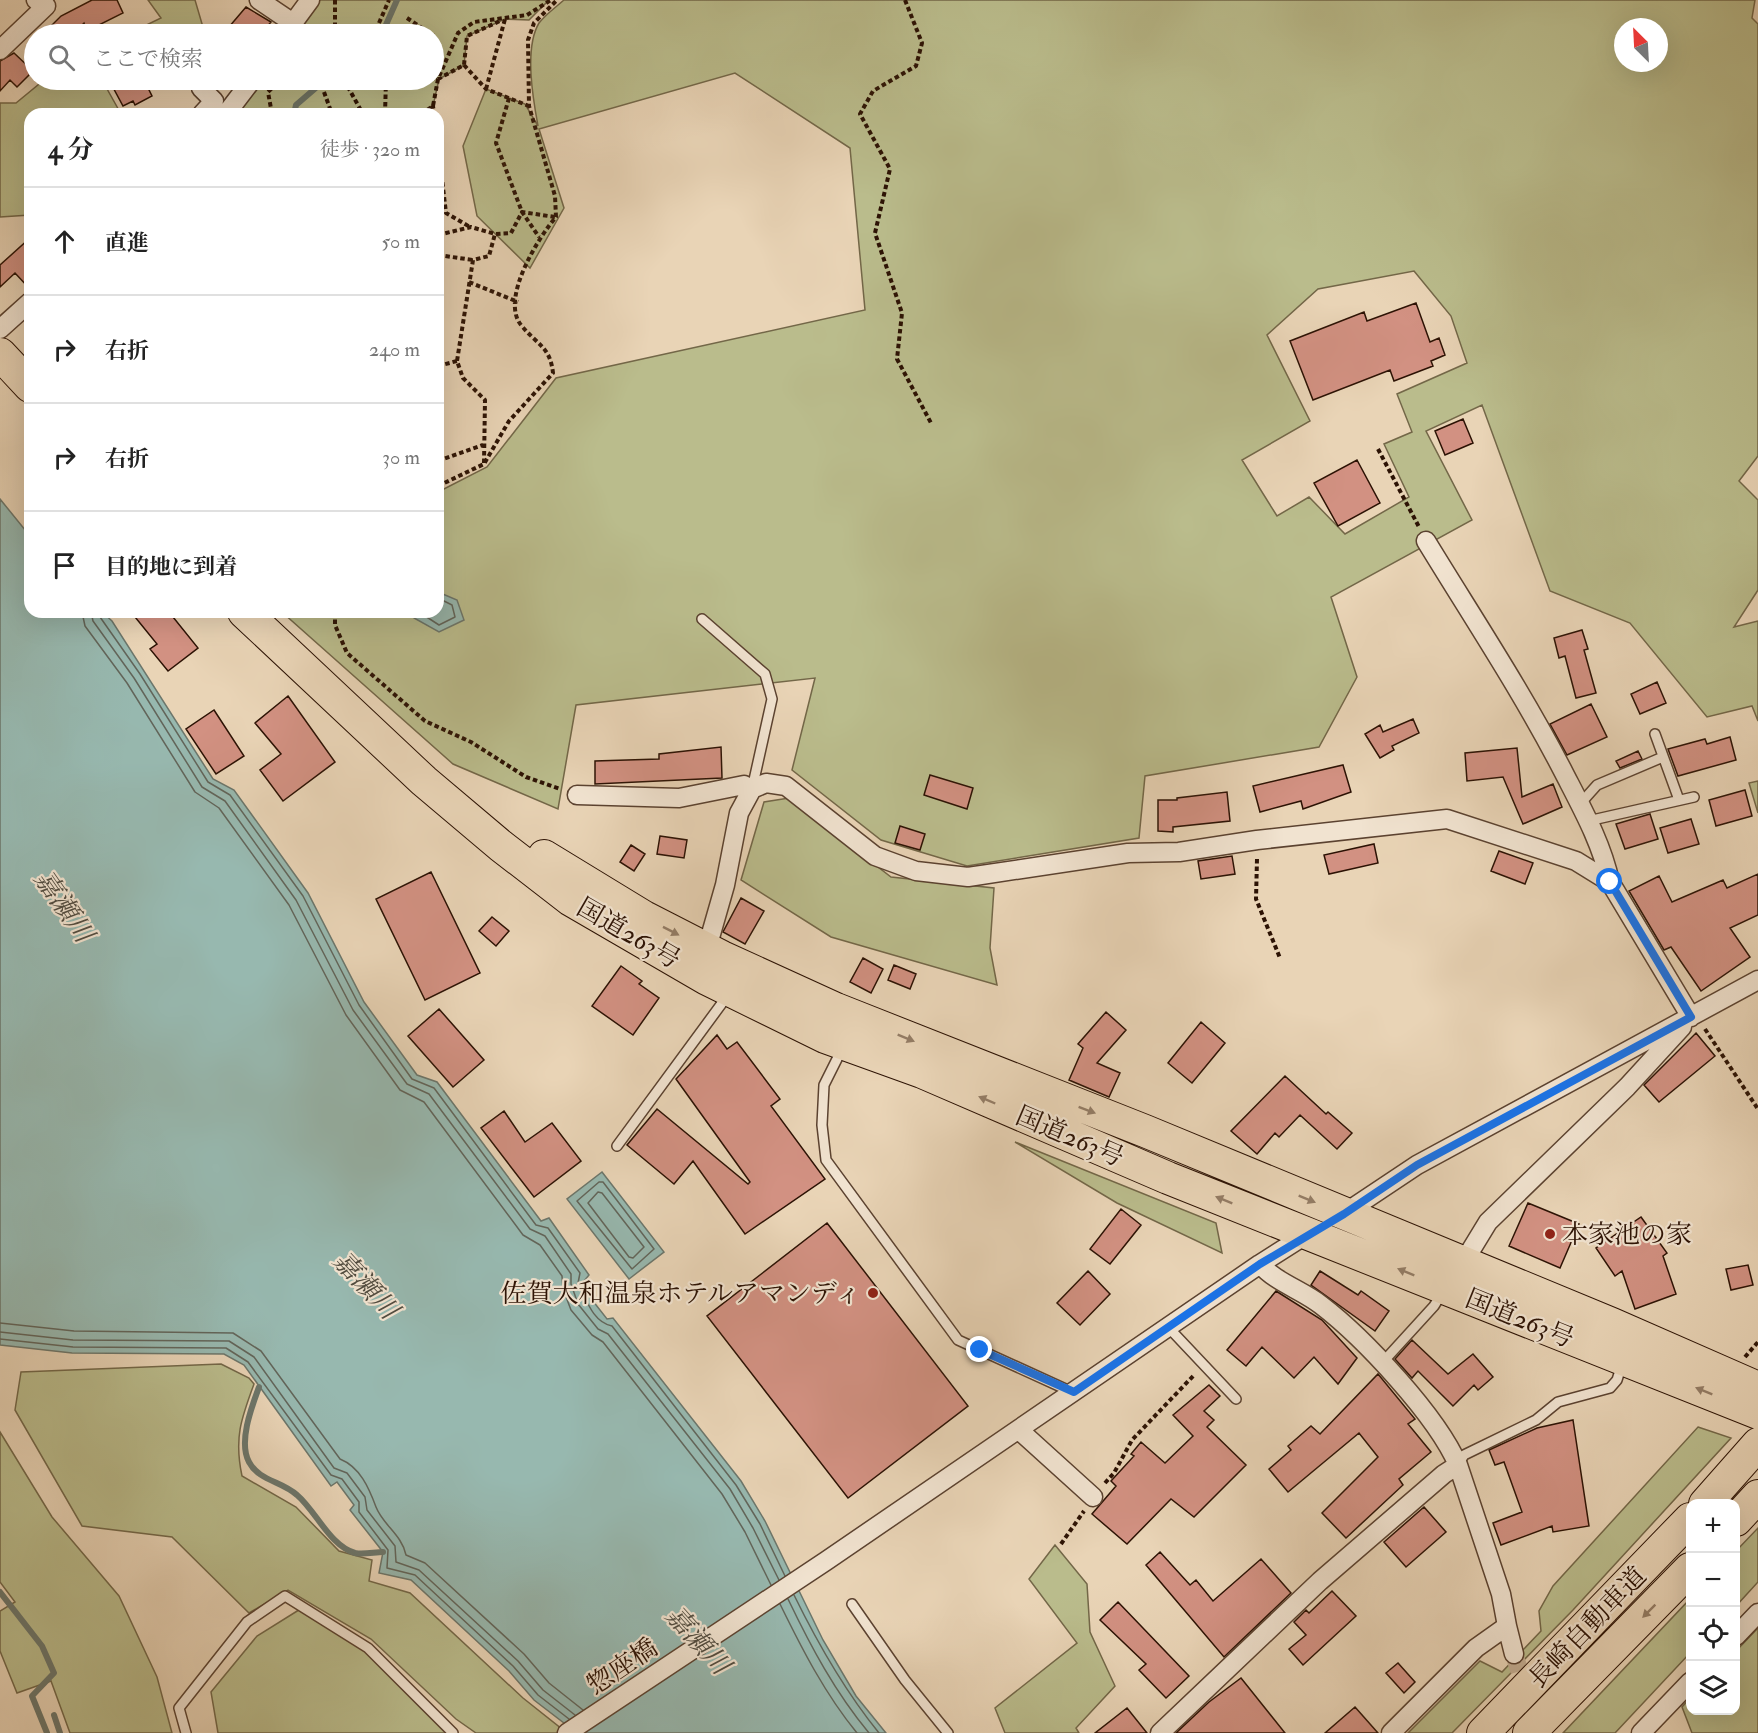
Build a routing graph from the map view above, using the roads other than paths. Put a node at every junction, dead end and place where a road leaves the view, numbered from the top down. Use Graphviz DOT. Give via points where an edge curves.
graph roads {
  1 [pos="36,0"];
  2 [pos="259,0"];
  3 [pos="310,0"];
  4 [pos="27,24"];
  5 [pos="284,24"];
  6 [pos="293,24"];
  7 [pos="24,27"];
  8 [pos="0,50"];
  9 [pos="204,90"];
  10 [pos="244,90"];
  11 [pos="208,108"];
  12 [pos="231,108"];
  13 [pos="24,308"];
  14 [pos="0,330"];
  15 [pos="0,354"];
  16 [pos="24,380"];
  17 [pos="1426,541"];
  18 [pos="250,618"];
  19 [pos="702,619"];
  20 [pos="1654,734"];
  21 [pos="1663,757"];
  22 [pos="424,781"];
  23 [pos="752,789"];
  24 [pos="577,795"];
  25 [pos="1694,797"];
  26 [pos="1679,800"];
  27 [pos="1580,804"];
  28 [pos="1588,821"];
  29 [pos="1610,882"];
  30 [pos="703,947"];
  31 [pos="1758,980"];
  32 [pos="731,991"];
  33 [pos="1691,1017"];
  34 [pos="851,1031"];
  35 [pos="617,1146"];
  36 [pos="1344,1214"];
  37 [pos="1308,1234"];
  38 [pos="1463,1263"];
  39 [pos="1260,1264"];
  40 [pos="1445,1288"];
  41 [pos="1169,1328"];
  42 [pos="1624,1360"];
  43 [pos="1382,1363"];
  44 [pos="1758,1388"];
  45 [pos="1074,1392"];
  46 [pos="1236,1399"];
  47 [pos="1758,1413"];
  48 [pos="1019,1430"];
  49 [pos="1752,1451"];
  50 [pos="1458,1465"];
  51 [pos="1758,1496"];
  52 [pos="1092,1497"];
  53 [pos="1708,1499"];
  54 [pos="1740,1516"];
  55 [pos="1686,1523"];
  56 [pos="1686,1573"];
  57 [pos="852,1604"];
  58 [pos="1758,1613"];
  59 [pos="1508,1626"];
  60 [pos="1740,1632"];
  61 [pos="1514,1654"];
  62 [pos="1686,1686"];
  63 [pos="186,1733"];
  64 [pos="453,1733"];
  65 [pos="567,1733"];
  66 [pos="948,1733"];
  67 [pos="1160,1733"];
  68 [pos="1391,1733"];
  69 [pos="1483,1733"];
  70 [pos="1529,1733"];
  71 [pos="1641,1733"];
  1 -- 4 [label="street" via="46,6"];
  2 -- 5 [label="street"];
  3 -- 6 [label="street"];
  7 -- 8 [label="street"];
  9 -- 11 [label="street" via="214,101"];
  10 -- 12 [label="street"];
  13 -- 14 [label="street"];
  15 -- 16 [label="highway"];
  17 -- 27 [label="street" via="1537,720"];
  18 -- 22 [label="highway, 国道263号"];
  19 -- 23 [label="lane" via="765,674 772,699"];
  20 -- 21 [label="lane"];
  21 -- 26 [label="lane"];
  21 -- 27 [label="lane" via="1597,785"];
  22 -- 30 [label="highway, 国道263号, one-way" via="626,907"];
  22 -- 32 [label="highway, 国道263号" via="571,900"];
  23 -- 24 [label="street" via="744,784 679,798"];
  23 -- 29 [label="street" via="766,783 786,786 875,856 916,871 958,876 1447,819 1576,861"];
  23 -- 30 [label="street" via="739,813 725,885 711,934"];
  25 -- 26 [label="lane"];
  26 -- 28 [label="lane"];
  27 -- 28 [label="street"];
  28 -- 29 [label="street"];
  29 -- 33 [label="street"];
  30 -- 34 [label="highway, 国道263号"];
  31 -- 33 [label="street, 惣座橋"];
  32 -- 34 [label="highway, 国道263号"];
  32 -- 35 [label="lane"];
  33 -- 36 [label="street, 惣座橋" via="1417,1165"];
  33 -- 38 [label="street" via="1627,1087 1488,1222"];
  34 -- 36 [label="highway, 国道263号, one-way" via="1145,1131"];
  37 -- 34 [label="highway, 国道263号, one-way" via="922,1072"];
  34 -- 45 [label="lane" via="824,1086 822,1125 826,1160 958,1340"];
  36 -- 37 [label="street, 惣座橋"];
  36 -- 38 [label="highway, 国道263号"];
  37 -- 39 [label="street, 惣座橋"];
  40 -- 37 [label="highway, 国道263号, one-way"];
  38 -- 44 [label="highway, 国道263号"];
  39 -- 41 [label="street, 惣座橋"];
  39 -- 43 [label="street" via="1266,1272 1306,1293 1343,1322"];
  40 -- 42 [label="highway, 国道263号"];
  40 -- 43 [label="lane" via="1434,1306"];
  41 -- 45 [label="street, 惣座橋"];
  41 -- 46 [label="lane"];
  47 -- 42 [label="highway, 国道263号, one-way"];
  42 -- 50 [label="lane" via="1610,1388 1558,1402 1536,1420 1464,1455"];
  43 -- 50 [label="street" via="1448,1442"];
  45 -- 48 [label="street, 惣座橋"];
  48 -- 52 [label="street"];
  48 -- 65 [label="street, 惣座橋"];
  49 -- 53 [label="highway"];
  50 -- 59 [label="street"];
  50 -- 67 [label="street" via="1320,1581"];
  51 -- 54 [label="highway"];
  55 -- 69 [label="highway, 長崎自動車道"];
  56 -- 70 [label="highway, 長崎自動車道, one-way"];
  57 -- 66 [label="lane"];
  58 -- 60 [label="street"];
  59 -- 61 [label="street"];
  59 -- 68 [label="street" via="1476,1648"];
  62 -- 71 [label="street"];
  63 -- 64 [label="lane" via="179,1708 247,1622 285,1596 368,1648"];
}
